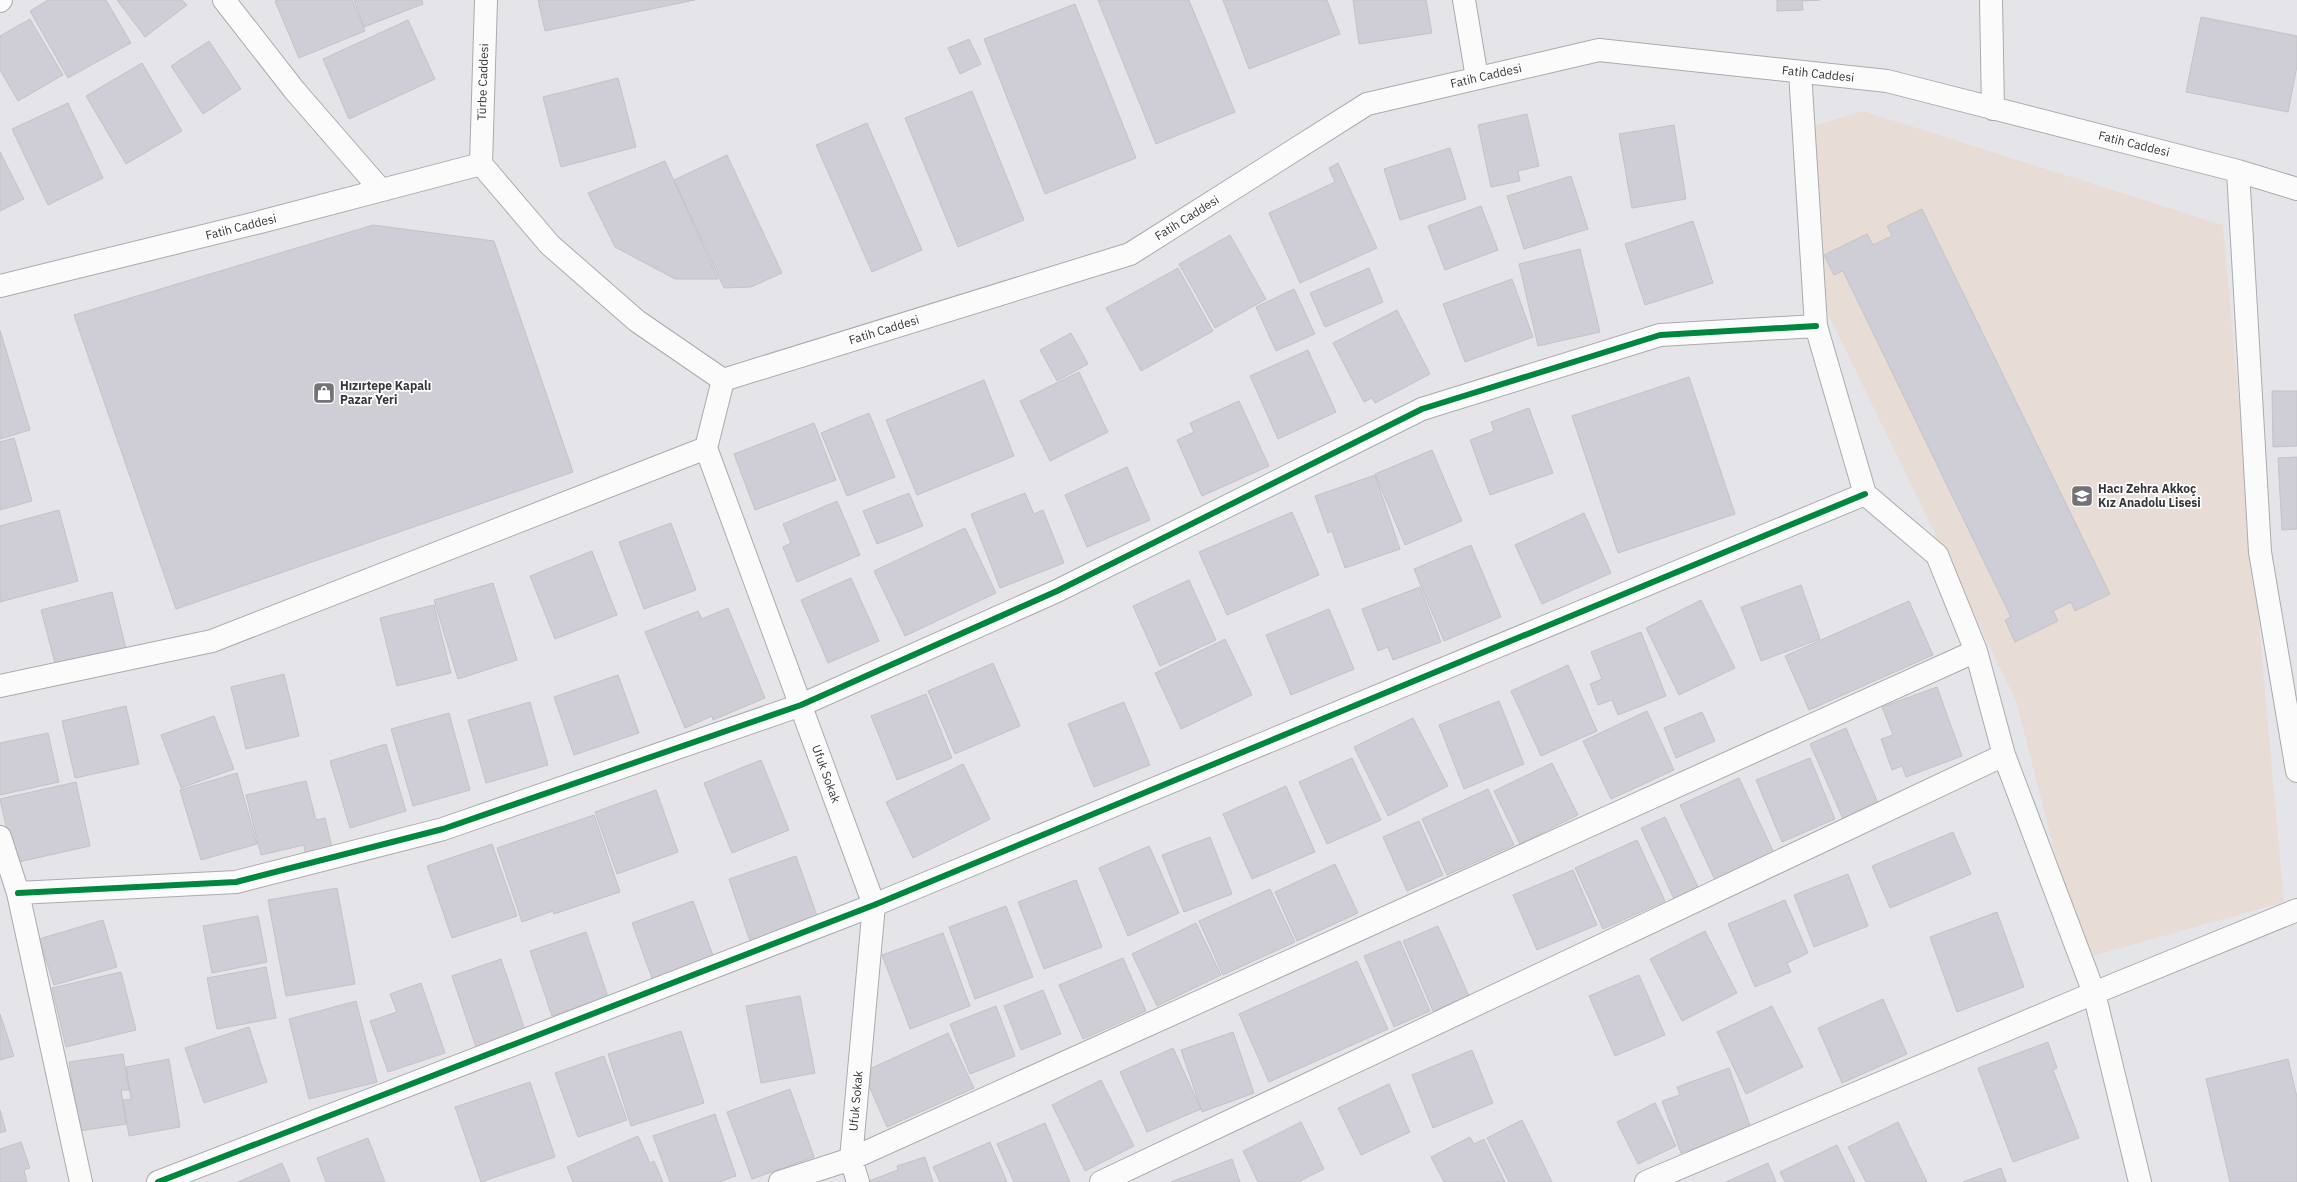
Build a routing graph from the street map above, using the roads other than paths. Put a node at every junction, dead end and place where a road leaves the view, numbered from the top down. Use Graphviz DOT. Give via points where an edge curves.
graph roads {
  1 [pos="224,0"];
  2 [pos="486,0"];
  3 [pos="1464,0"];
  4 [pos="1991,0"];
  5 [pos="1800,72"];
  6 [pos="1477,78"];
  7 [pos="1993,109"];
  8 [pos="481,164"];
  9 [pos="2238,171"];
  10 [pos="2297,189"];
  11 [pos="381,190"];
  12 [pos="0,286"];
  13 [pos="1816,326"];
  14 [pos="723,380"];
  15 [pos="706,448"];
  16 [pos="1865,494"];
  17 [pos="1976,650"];
  18 [pos="0,686"];
  19 [pos="801,705"];
  20 [pos="2004,754"];
  21 [pos="2297,770"];
  22 [pos="0,837"];
  23 [pos="18,893"];
  24 [pos="874,905"];
  25 [pos="2297,910"];
  26 [pos="2094,993"];
  27 [pos="851,1159"];
  28 [pos="81,1182"];
  29 [pos="158,1182"];
  30 [pos="780,1182"];
  31 [pos="858,1182"];
  32 [pos="1101,1182"];
  33 [pos="1646,1182"];
  34 [pos="2140,1182"];
  1 -- 11 [label="street" via="295,91"];
  2 -- 8 [label="street, Türbe Caddesi"];
  3 -- 6 [label="street"];
  4 -- 7 [label="street"];
  5 -- 6 [label="street, Fatih Caddesi" via="1599,50"];
  5 -- 7 [label="street, Fatih Caddesi" via="1887,81"];
  5 -- 13 [label="street"];
  6 -- 14 [label="street, Fatih Caddesi" via="1366,104 1130,254"];
  7 -- 9 [label="street, Fatih Caddesi"];
  8 -- 11 [label="street, Fatih Caddesi"];
  8 -- 14 [label="street" via="556,250 637,321"];
  9 -- 10 [label="street, Fatih Caddesi"];
  9 -- 21 [label="street" via="2260,552"];
  11 -- 12 [label="street, Fatih Caddesi"];
  13 -- 16 [label="street"];
  13 -- 19 [label="street" via="1660,335 1422,409 1057,591"];
  14 -- 15 [label="street"];
  15 -- 18 [label="street" via="212,641"];
  15 -- 19 [label="street, Ufuk Sokak"];
  16 -- 17 [label="street" via="1937,555"];
  16 -- 24 [label="street"];
  17 -- 20 [label="street"];
  17 -- 27 [label="street"];
  19 -- 23 [label="street" via="443,829 236,882"];
  19 -- 24 [label="street, Ufuk Sokak"];
  20 -- 26 [label="street"];
  20 -- 32 [label="street"];
  22 -- 23 [label="street"];
  23 -- 28 [label="street"];
  24 -- 27 [label="street, Ufuk Sokak"];
  24 -- 29 [label="street"];
  25 -- 26 [label="street"];
  26 -- 33 [label="street"];
  26 -- 34 [label="street"];
  27 -- 30 [label="street"];
  27 -- 31 [label="street, Ufuk Sokak"];
}
